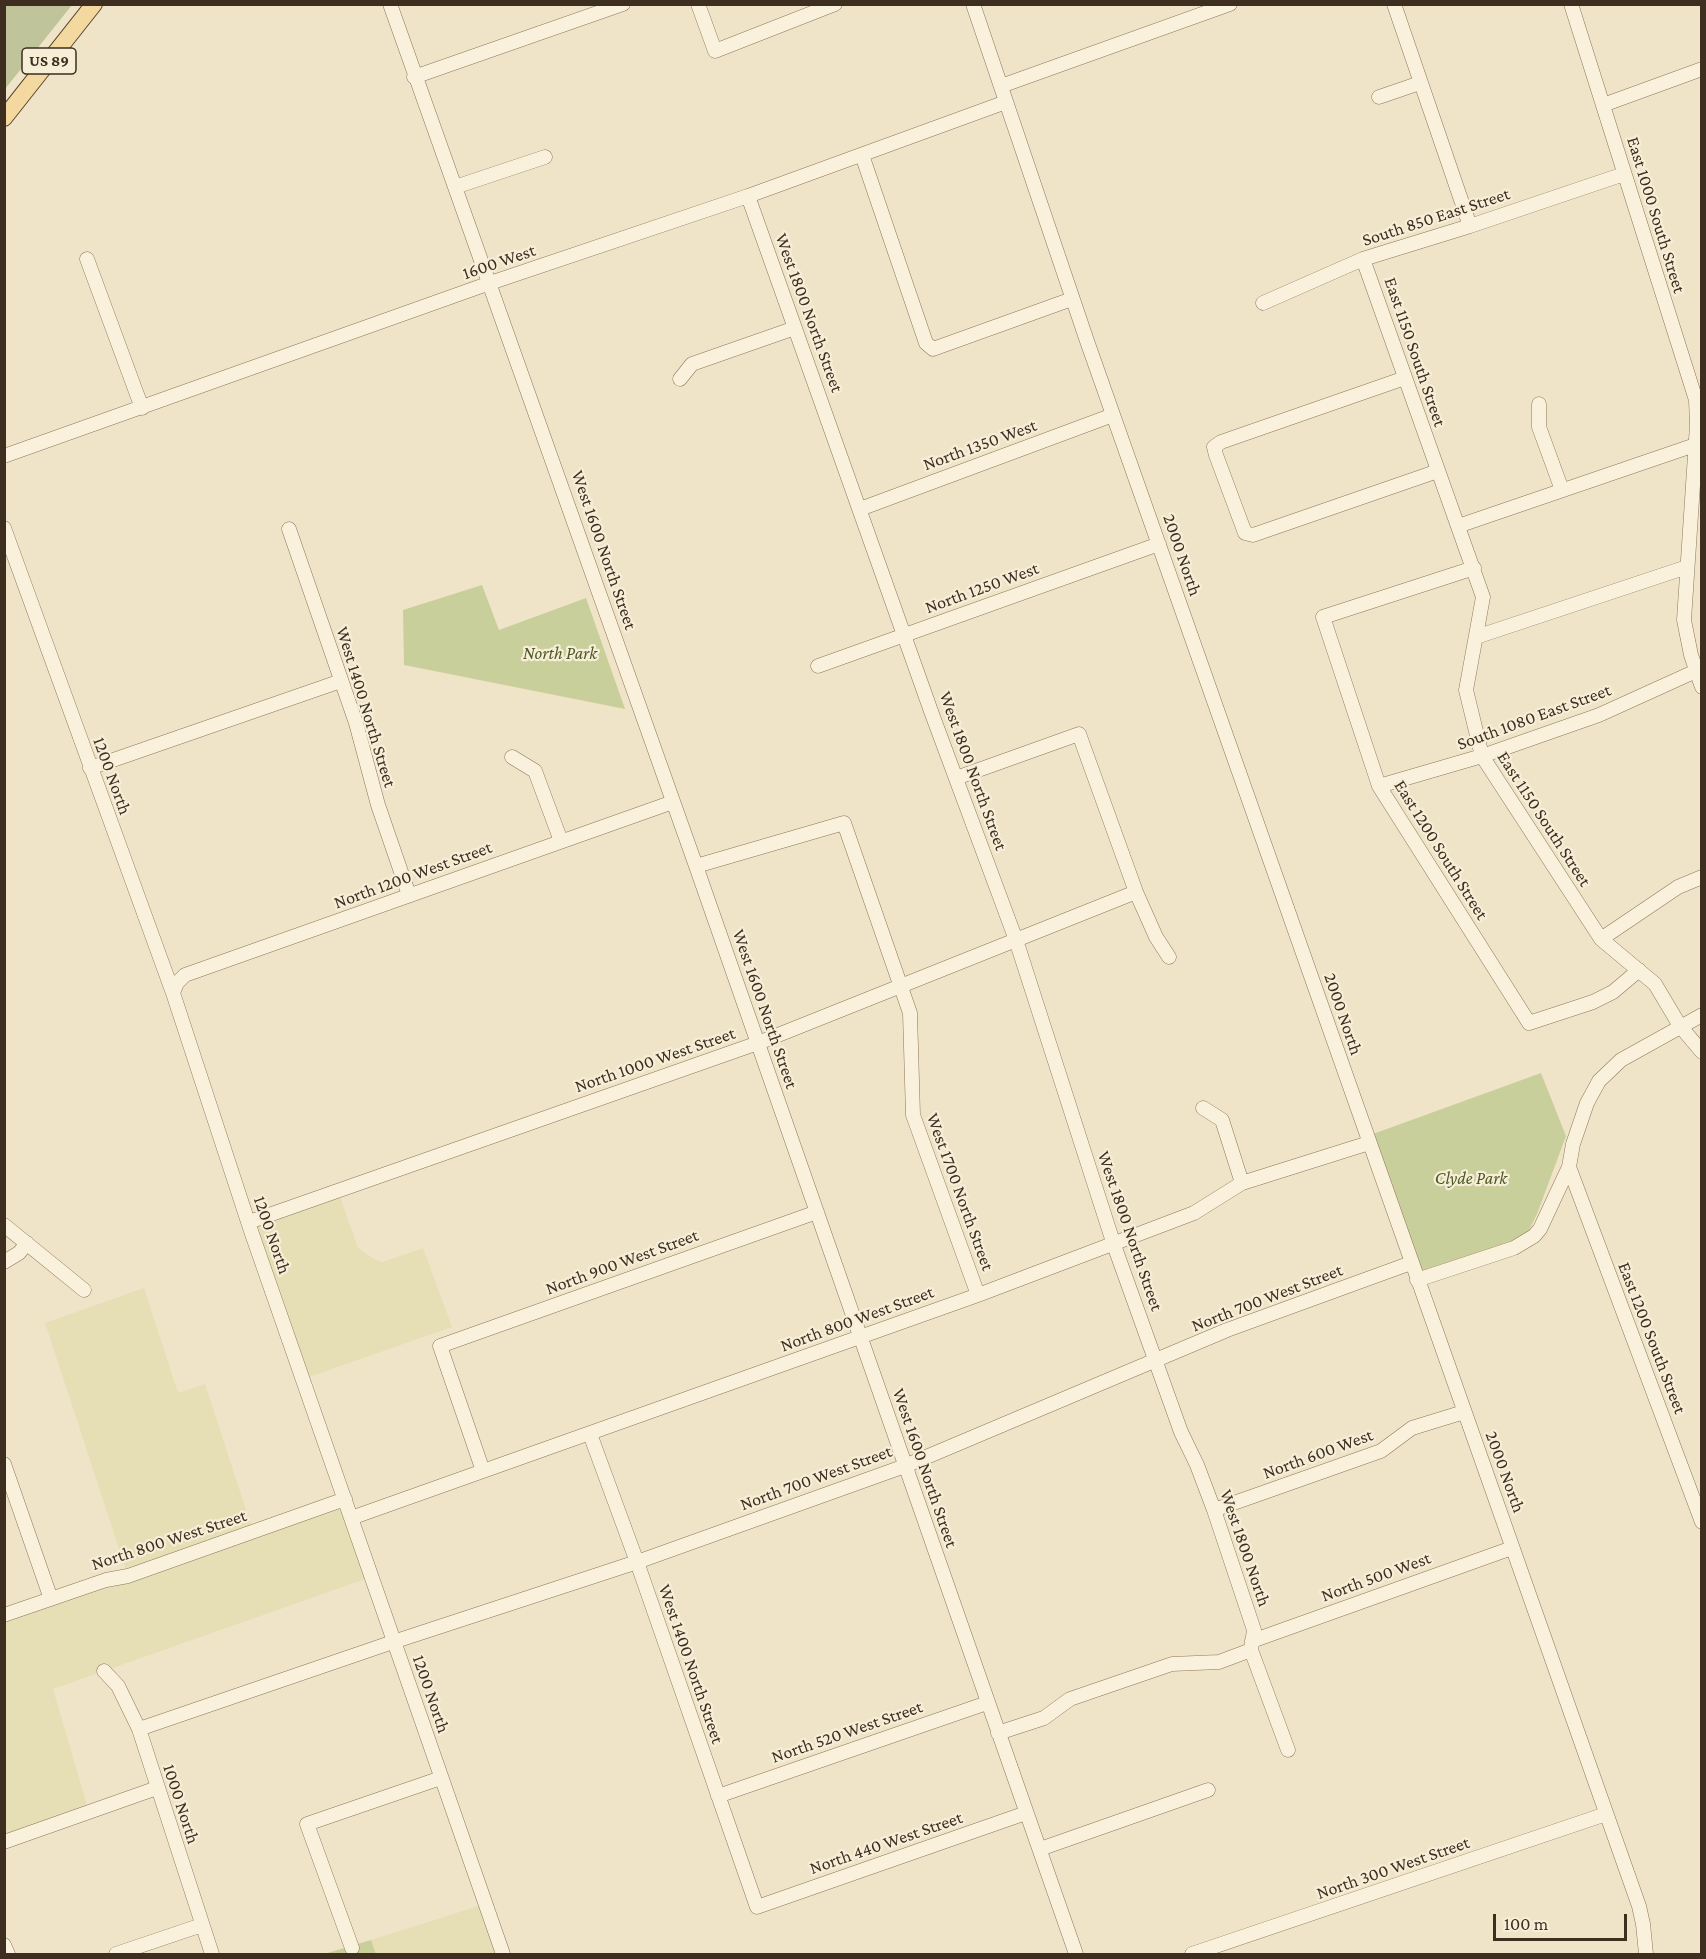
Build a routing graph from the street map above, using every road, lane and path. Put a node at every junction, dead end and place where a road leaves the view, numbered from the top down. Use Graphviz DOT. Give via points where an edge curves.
graph roads {
  1 [pos="94,4"];
  2 [pos="390,4"];
  3 [pos="623,4"];
  4 [pos="698,4"];
  5 [pos="835,4"];
  6 [pos="973,4"];
  7 [pos="1230,4"];
  8 [pos="1394,4"];
  9 [pos="1571,4"];
  10 [pos="1701,69"];
  11 [pos="414,77"];
  12 [pos="1420,83"];
  13 [pos="1001,86"];
  14 [pos="1379,97"];
  15 [pos="1006,102"];
  16 [pos="1603,105"];
  17 [pos="4,118"];
  18 [pos="862,155"];
  19 [pos="545,157"];
  20 [pos="1624,174"];
  21 [pos="455,187"];
  22 [pos="748,196"];
  23 [pos="1470,226"];
  24 [pos="87,259"];
  25 [pos="1363,259"];
  26 [pos="490,283"];
  27 [pos="1072,299"];
  28 [pos="1263,303"];
  29 [pos="795,328"];
  30 [pos="1405,378"];
  31 [pos="680,379"];
  32 [pos="1539,404"];
  33 [pos="142,408"];
  34 [pos="1113,415"];
  35 [pos="1695,445"];
  36 [pos="4,456"];
  37 [pos="1438,471"];
  38 [pos="1697,482"];
  39 [pos="1562,490"];
  40 [pos="860,509"];
  41 [pos="1458,526"];
  42 [pos="4,528"];
  43 [pos="288,529"];
  44 [pos="1158,544"];
  45 [pos="1687,567"];
  46 [pos="1474,568"];
  47 [pos="905,635"];
  48 [pos="1476,637"];
  49 [pos="1695,637"];
  50 [pos="818,666"];
  51 [pos="1696,671"];
  52 [pos="341,681"];
  53 [pos="1701,687"];
  54 [pos="1482,756"];
  55 [pos="512,757"];
  56 [pos="90,768"];
  57 [pos="956,778"];
  58 [pos="1379,786"];
  59 [pos="674,802"];
  60 [pos="561,841"];
  61 [pos="696,866"];
  62 [pos="1701,877"];
  63 [pos="1136,892"];
  64 [pos="409,895"];
  65 [pos="1601,939"];
  66 [pos="1016,940"];
  67 [pos="1169,957"];
  68 [pos="1639,970"];
  69 [pos="902,985"];
  70 [pos="173,993"];
  71 [pos="1701,1015"];
  72 [pos="1680,1026"];
  73 [pos="758,1043"];
  74 [pos="1701,1052"];
  75 [pos="1203,1108"];
  76 [pos="1369,1143"];
  77 [pos="1569,1167"];
  78 [pos="1242,1183"];
  79 [pos="817,1212"];
  80 [pos="249,1222"];
  81 [pos="4,1225"];
  82 [pos="27,1244"];
  83 [pos="1114,1245"];
  84 [pos="4,1262"];
  85 [pos="1411,1263"];
  86 [pos="1417,1280"];
  87 [pos="84,1290"];
  88 [pos="978,1295"];
  89 [pos="861,1336"];
  90 [pos="1155,1361"];
  91 [pos="1464,1412"];
  92 [pos="590,1434"];
  93 [pos="4,1464"];
  94 [pos="905,1466"];
  95 [pos="483,1471"];
  96 [pos="345,1499"];
  97 [pos="1214,1510"];
  98 [pos="351,1518"];
  99 [pos="1701,1522"];
  100 [pos="1512,1548"];
  101 [pos="637,1562"];
  102 [pos="51,1599"];
  103 [pos="4,1615"];
  104 [pos="393,1642"];
  105 [pos="1252,1645"];
  106 [pos="104,1671"];
  107 [pos="987,1703"];
  108 [pos="139,1729"];
  109 [pos="998,1733"];
  110 [pos="1288,1749"];
  111 [pos="441,1778"];
  112 [pos="157,1788"];
  113 [pos="1208,1790"];
  114 [pos="718,1796"];
  115 [pos="1026,1813"];
  116 [pos="1606,1814"];
  117 [pos="4,1842"];
  118 [pos="1040,1849"];
  119 [pos="757,1907"];
  120 [pos="202,1925"];
  121 [pos="4,1945"];
  122 [pos="352,1948"];
  123 [pos="8,1954"];
  124 [pos="116,1954"];
  125 [pos="212,1954"];
  126 [pos="503,1954"];
  127 [pos="1076,1954"];
  128 [pos="1192,1954"];
  129 [pos="1646,1954"];
  1 -- 17 [label="main road, US 89"];
  2 -- 11 [label="street, West 1600 North Street"];
  3 -- 11 [label="street"];
  4 -- 5 [label="street" via="715,51"];
  6 -- 13 [label="street, 2000 North"];
  7 -- 13 [label="street"];
  8 -- 12 [label="street"];
  9 -- 16 [label="street, East 1000 South Street"];
  10 -- 16 [label="street"];
  11 -- 21 [label="street, West 1600 North Street"];
  12 -- 14 [label="street"];
  12 -- 23 [label="street"];
  13 -- 15 [label="street, 2000 North"];
  15 -- 18 [label="street, 1600 West"];
  15 -- 27 [label="street, 2000 North"];
  16 -- 20 [label="street, East 1000 South Street"];
  18 -- 22 [label="street, 1600 West"];
  18 -- 27 [label="street" via="926,343 933,349"];
  19 -- 21 [label="street"];
  20 -- 23 [label="street, South 850 East Street"];
  20 -- 35 [label="street, East 1000 South Street" via="1696,400"];
  21 -- 26 [label="street, West 1600 North Street"];
  22 -- 26 [label="street, 1600 West"];
  22 -- 29 [label="street, West 1800 North Street"];
  23 -- 25 [label="street, South 850 East Street"];
  24 -- 33 [label="street"];
  25 -- 28 [label="street, South 850 East Street"];
  25 -- 30 [label="street, East 1150 South Street"];
  26 -- 33 [label="street, 1600 West"];
  26 -- 59 [label="street, West 1600 North Street"];
  27 -- 34 [label="street, 2000 North"];
  29 -- 31 [label="street" via="692,364"];
  29 -- 40 [label="street, West 1800 North Street"];
  30 -- 37 [label="street, East 1150 South Street"];
  30 -- 37 [label="street" via="1214,447 1245,533 1253,535"];
  32 -- 39 [label="street" via="1539,426"];
  33 -- 36 [label="street, 1600 West"];
  34 -- 40 [label="street, North 1350 West"];
  34 -- 44 [label="street, 2000 North"];
  35 -- 38 [label="street, East 1000 South Street"];
  35 -- 39 [label="street"];
  37 -- 41 [label="street, East 1150 South Street"];
  38 -- 45 [label="street, East 1000 South Street"];
  39 -- 41 [label="street"];
  40 -- 47 [label="street, West 1800 North Street"];
  41 -- 46 [label="street, East 1150 South Street"];
  42 -- 56 [label="street, 1200 North"];
  43 -- 52 [label="street, West 1400 North Street"];
  44 -- 47 [label="street, North 1250 West"];
  44 -- 76 [label="street, 2000 North"];
  45 -- 48 [label="street"];
  45 -- 49 [label="street, East 1000 South Street" via="1684,620"];
  46 -- 48 [label="street, East 1150 South Street" via="1483,597"];
  46 -- 58 [label="street, East 1200 South Street" via="1323,617"];
  47 -- 50 [label="street, North 1250 West"];
  47 -- 57 [label="street, West 1800 North Street"];
  48 -- 54 [label="street, East 1150 South Street" via="1466,690"];
  49 -- 51 [label="street, East 1000 South Street"];
  51 -- 53 [label="street, East 1000 South Street"];
  51 -- 54 [label="street, South 1080 East Street" via="1599,715"];
  52 -- 56 [label="street"];
  52 -- 64 [label="street, West 1400 North Street"];
  54 -- 58 [label="street, South 1080 East Street"];
  54 -- 65 [label="street, East 1150 South Street"];
  55 -- 60 [label="street" via="535,771"];
  56 -- 70 [label="street, 1200 North"];
  57 -- 63 [label="street" via="1079,734"];
  57 -- 66 [label="street, West 1800 North Street"];
  58 -- 68 [label="street, East 1200 South Street" via="1529,1023 1593,1002 1613,992"];
  59 -- 60 [label="street, North 1200 West Street"];
  59 -- 61 [label="street, West 1600 North Street"];
  60 -- 64 [label="street, North 1200 West Street"];
  61 -- 69 [label="street, West 1700 North Street" via="844,823"];
  61 -- 73 [label="street, West 1600 North Street"];
  62 -- 65 [label="street" via="1678,887"];
  63 -- 66 [label="street, North 1000 West Street"];
  63 -- 67 [label="street"];
  64 -- 70 [label="street, North 1200 West Street" via="185,975"];
  65 -- 68 [label="street, East 1150 South Street"];
  66 -- 69 [label="street, North 1000 West Street"];
  66 -- 83 [label="street, West 1800 North Street"];
  68 -- 72 [label="street, East 1150 South Street" via="1655,984"];
  69 -- 73 [label="street, North 1000 West Street"];
  69 -- 88 [label="street, West 1700 North Street" via="910,1013 913,1115"];
  70 -- 80 [label="street, 1200 North"];
  71 -- 72 [label="street"];
  72 -- 74 [label="street, East 1150 South Street"];
  72 -- 77 [label="street" via="1621,1059 1599,1081 1587,1103"];
  73 -- 79 [label="street, West 1600 North Street"];
  73 -- 80 [label="street, North 1000 West Street"];
  75 -- 78 [label="street" via="1222,1120"];
  76 -- 78 [label="street, North 800 West Street"];
  76 -- 85 [label="street, 2000 North"];
  77 -- 86 [label="street" via="1540,1229 1525,1243"];
  77 -- 99 [label="street, East 1200 South Street"];
  78 -- 83 [label="street, North 800 West Street" via="1194,1213"];
  79 -- 89 [label="street, West 1600 North Street"];
  79 -- 95 [label="street, North 900 West Street" via="440,1346"];
  80 -- 96 [label="street, 1200 North"];
  81 -- 82 [label="street"];
  82 -- 84 [label="street"];
  82 -- 87 [label="street"];
  83 -- 88 [label="street, North 800 West Street"];
  83 -- 90 [label="street, West 1800 North Street"];
  85 -- 86 [label="street, 2000 North"];
  85 -- 90 [label="street, North 700 West Street" via="1227,1330"];
  86 -- 91 [label="street, 2000 North"];
  88 -- 89 [label="street, North 800 West Street"];
  89 -- 92 [label="street, North 800 West Street"];
  89 -- 94 [label="street, West 1600 North Street"];
  90 -- 94 [label="street, North 700 West Street"];
  90 -- 97 [label="street, West 1800 North"];
  91 -- 97 [label="street, North 600 West" via="1412,1428 1381,1451"];
  91 -- 100 [label="street, 2000 North"];
  92 -- 95 [label="street, North 800 West Street"];
  92 -- 101 [label="street, West 1400 North Street"];
  93 -- 102 [label="street"];
  94 -- 101 [label="street, North 700 West Street"];
  94 -- 107 [label="street, West 1600 North Street"];
  95 -- 98 [label="street, North 800 West Street"];
  96 -- 98 [label="street, 1200 North"];
  96 -- 102 [label="street, North 800 West Street" via="128,1576"];
  97 -- 105 [label="street, West 1800 North" via="1254,1630"];
  98 -- 104 [label="street, 1200 North"];
  100 -- 105 [label="street, North 500 West"];
  100 -- 116 [label="street, 2000 North"];
  101 -- 104 [label="street, North 700 West Street"];
  101 -- 114 [label="street, West 1400 North Street"];
  102 -- 103 [label="street, North 800 West Street"];
  104 -- 108 [label="street, North 700 West Street"];
  104 -- 111 [label="street, 1200 North"];
  105 -- 109 [label="street, North 500 West" via="1219,1662 1172,1664 1070,1699 1044,1718"];
  105 -- 110 [label="street, West 1800 North"];
  106 -- 108 [label="street, 1000 North" via="118,1686"];
  107 -- 109 [label="street, West 1600 North Street"];
  107 -- 114 [label="street, North 520 West Street"];
  108 -- 112 [label="street, 1000 North"];
  109 -- 115 [label="street, West 1600 North Street"];
  111 -- 122 [label="street" via="307,1824"];
  111 -- 126 [label="street, 1200 North"];
  112 -- 117 [label="street"];
  112 -- 120 [label="street, 1000 North"];
  113 -- 118 [label="street"];
  114 -- 119 [label="street, West 1400 North Street"];
  115 -- 118 [label="street, West 1600 North Street"];
  115 -- 119 [label="street, North 440 West Street"];
  116 -- 128 [label="street, North 300 West Street"];
  116 -- 129 [label="street, 2000 North" via="1639,1906"];
  118 -- 127 [label="street, West 1600 North Street"];
  120 -- 124 [label="street"];
  120 -- 125 [label="street, 1000 North"];
  121 -- 123 [label="street"];
}
